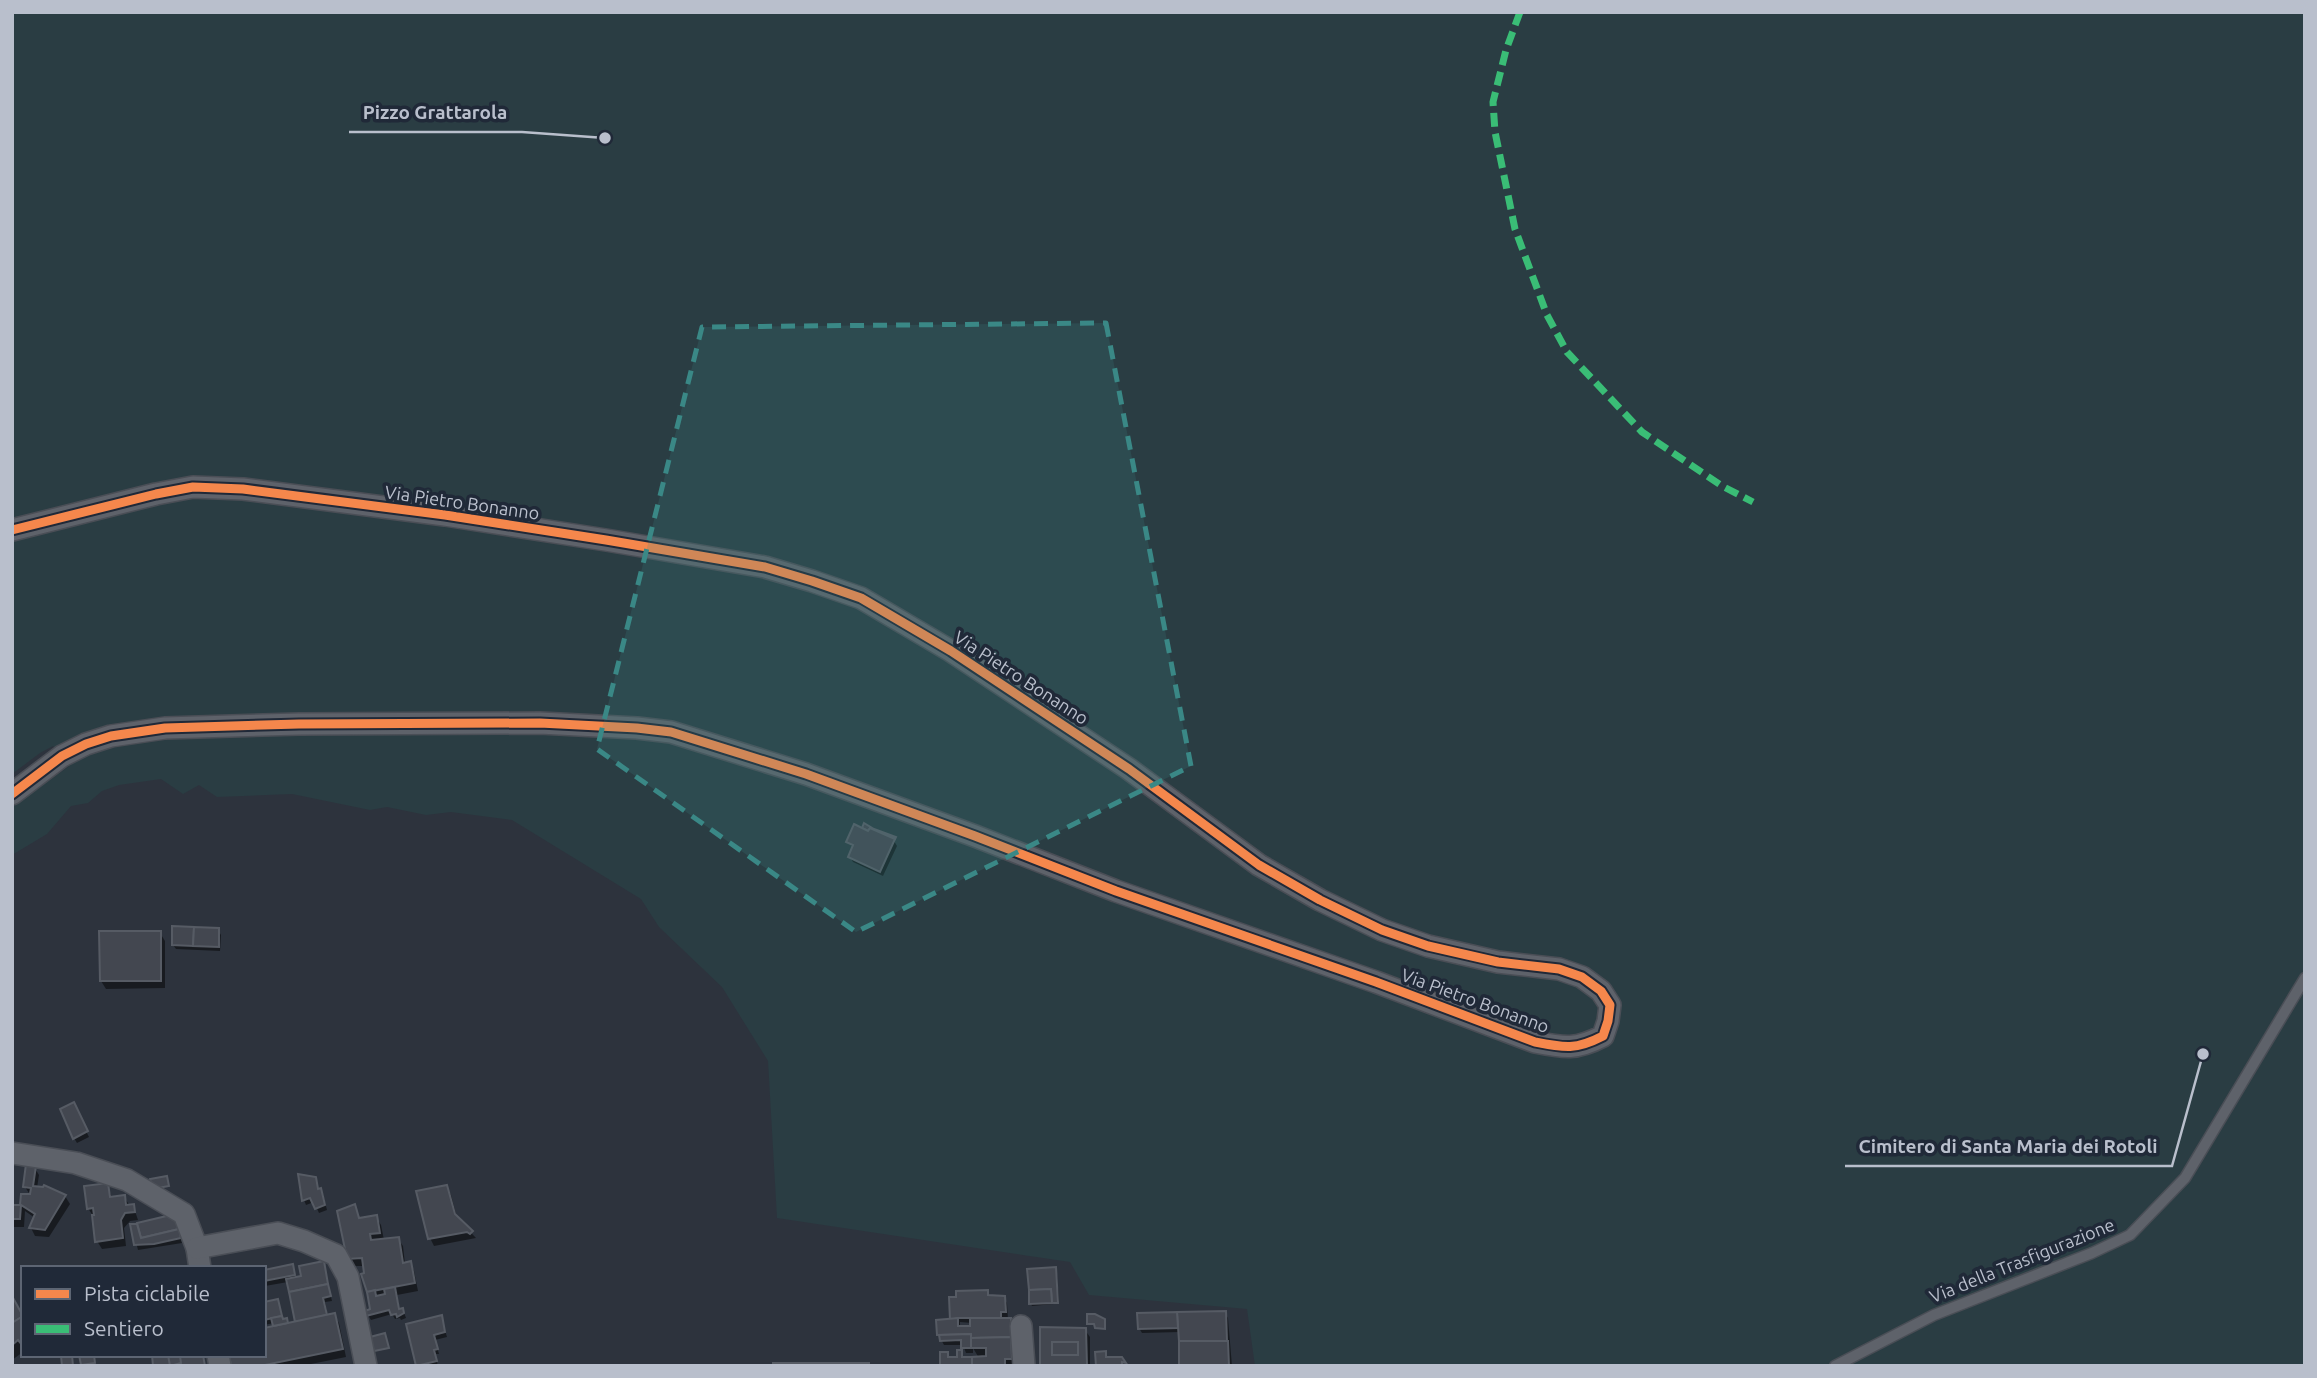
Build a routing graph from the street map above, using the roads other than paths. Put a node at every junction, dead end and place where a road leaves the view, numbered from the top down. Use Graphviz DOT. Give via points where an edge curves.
graph roads {
  1 [pos="12,530"];
  2 [pos="12,794"];
  3 [pos="2305,978"];
  4 [pos="12,1153"];
  5 [pos="198,1258"];
  6 [pos="1021,1326"];
  7 [pos="1862,1352"];
  8 [pos="366,1366"];
  9 [pos="1024,1366"];
  10 [pos="1835,1366"];
  11 [pos="1864,1366"];
  1 -- 2 [label="street, Via Pietro Bonanno" via="169,491 243,489 606,540 765,567 812,581 861,598 951,650 1129,769 1259,865 1320,900 1428,946 1581,976 1601,991 1610,1005 1608,1021 1603,1036 1585,1045 1561,1048 1535,1042 806,774 671,732 526,723 165,728 86,744 61,756"];
  3 -- 7 [label="lane, Via della Trasfigurazione" via="2185,1178 2130,1235 1934,1315"];
  4 -- 5 [label="street" via="76,1163 127,1180 184,1214"];
  5 -- 8 [label="street" via="278,1233 336,1255 348,1277"];
  6 -- 9 [label="street"];
  7 -- 10 [label="lane, Via della Trasfigurazione"];
  7 -- 11 [label="lane"];
}
